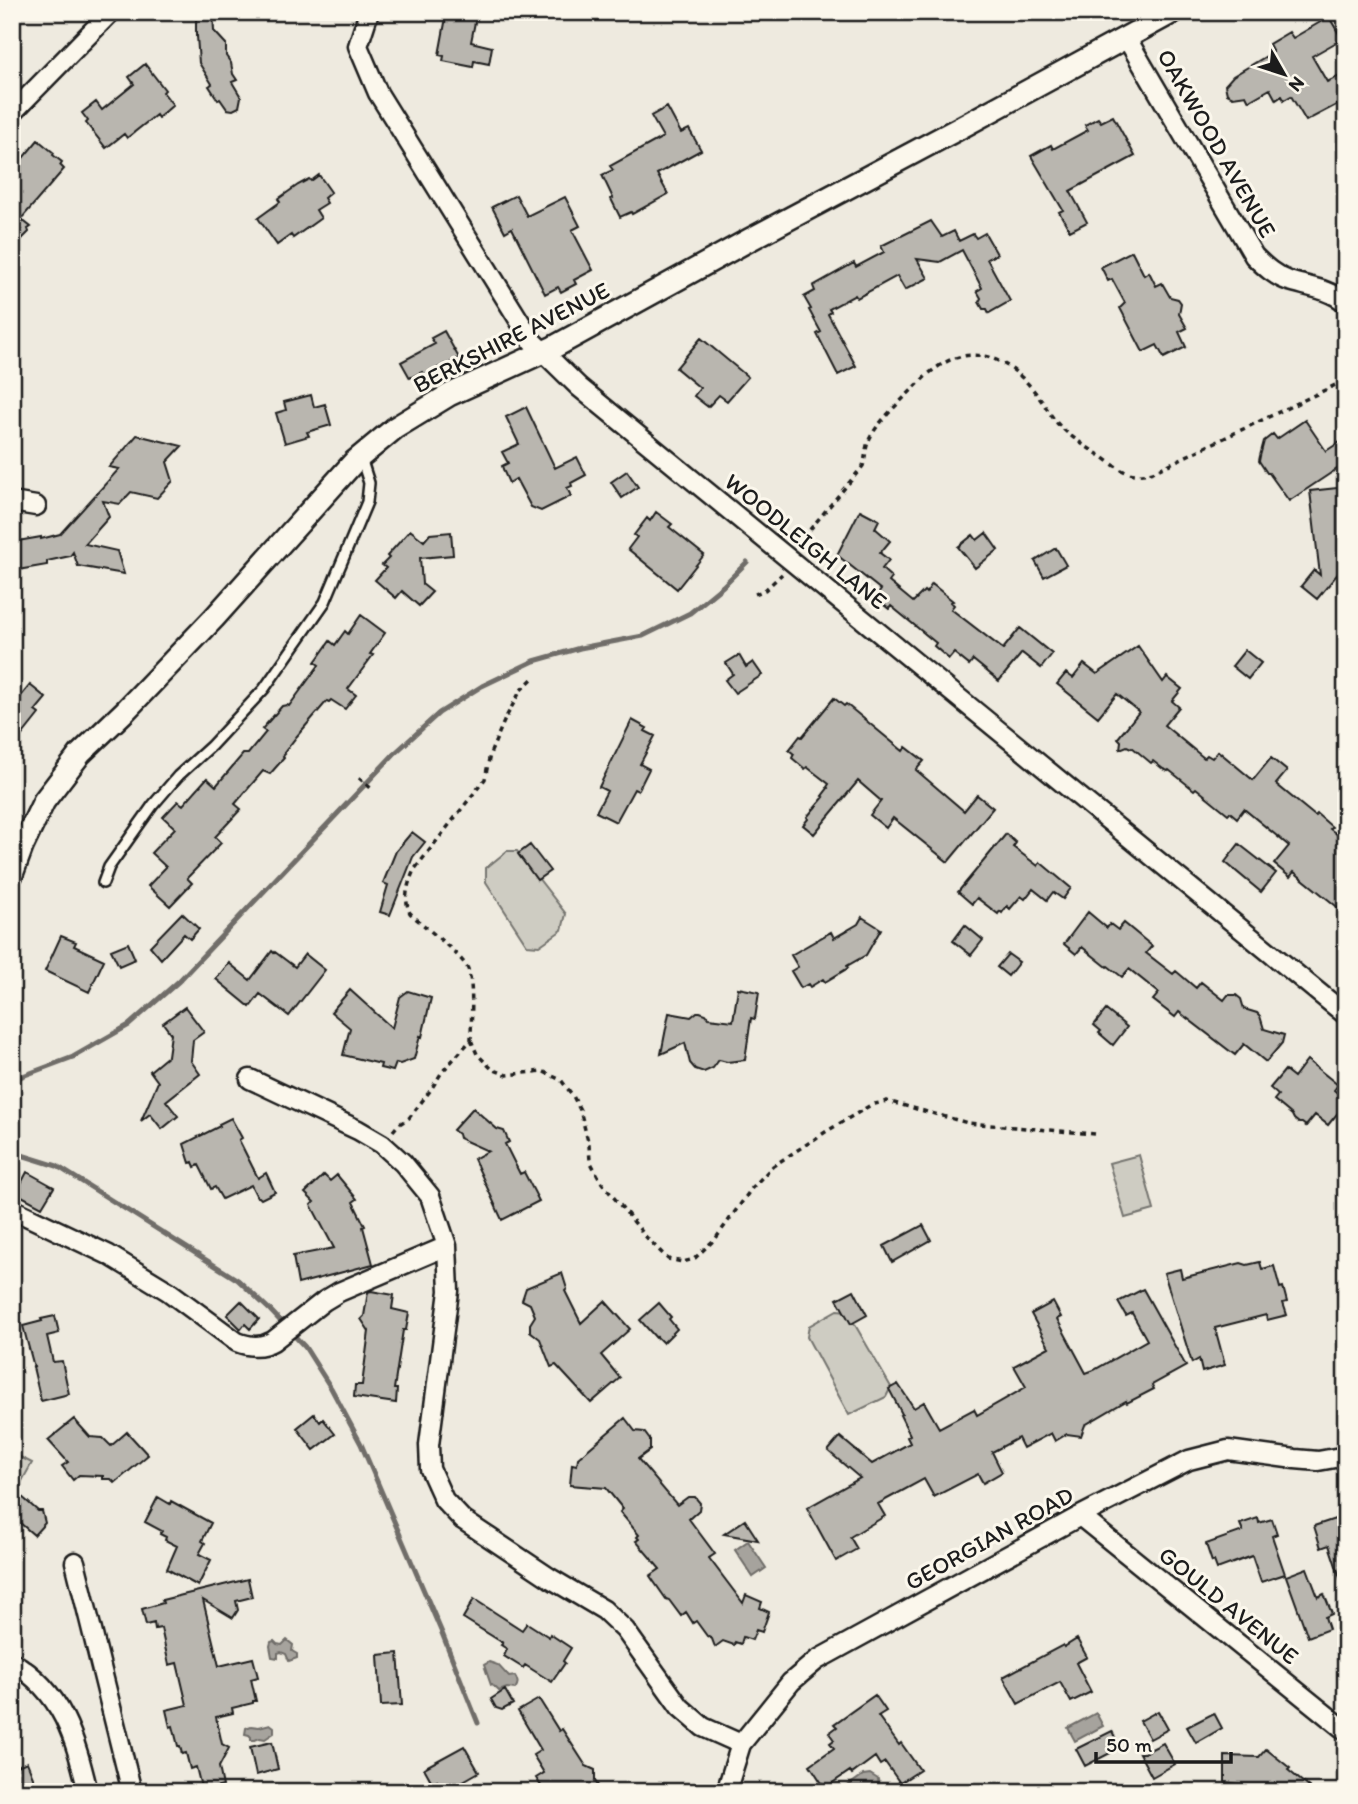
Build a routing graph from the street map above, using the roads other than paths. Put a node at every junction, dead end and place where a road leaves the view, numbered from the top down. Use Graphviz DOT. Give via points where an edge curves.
graph roads {
  1 [pos="111,12"];
  2 [pos="369,12"];
  3 [pos="1173,12"];
  4 [pos="1126,37"];
  5 [pos="12,113"];
  6 [pos="1346,303"];
  7 [pos="542,353"];
  8 [pos="360,456"];
  9 [pos="12,502"];
  10 [pos="36,506"];
  11 [pos="12,874"];
  12 [pos="103,883"];
  13 [pos="1346,1014"];
  14 [pos="250,1079"];
  15 [pos="12,1209"];
  16 [pos="447,1246"];
  17 [pos="1346,1456"];
  18 [pos="1080,1516"];
  19 [pos="75,1562"];
  20 [pos="12,1662"];
  21 [pos="1346,1731"];
  22 [pos="741,1744"];
  23 [pos="88,1792"];
  24 [pos="132,1792"];
  25 [pos="726,1792"];
  1 -- 5 [label="street"];
  2 -- 7 [label="street, WOODLEIGH LANE" via="358,46 378,93"];
  3 -- 4 [label="street, BERKSHIRE AVENUE"];
  4 -- 6 [label="street, OAKWOOD AVENUE" via="1254,256 1271,273 1318,288"];
  4 -- 7 [label="street, BERKSHIRE AVENUE"];
  7 -- 8 [label="street, BERKSHIRE AVENUE" via="449,395"];
  7 -- 13 [label="street, WOODLEIGH LANE"];
  8 -- 11 [label="street, BERKSHIRE AVENUE" via="214,618 80,754 44,801"];
  8 -- 12 [label="lane" via="369,483 367,502 324,602 264,689 153,805 109,867"];
  9 -- 10 [label="street"];
  14 -- 16 [label="street" via="382,1144 430,1196"];
  15 -- 16 [label="street" via="109,1255 247,1346 265,1346 339,1292"];
  16 -- 22 [label="street" via="449,1291 429,1445 430,1469 444,1500 463,1520 604,1610 625,1630 680,1707 703,1727"];
  17 -- 18 [label="street, GEORGIAN ROAD" via="1318,1461 1228,1450 1189,1460"];
  18 -- 21 [label="street, GOULD AVENUE"];
  18 -- 22 [label="street, GEORGIAN ROAD" via="817,1660 791,1682"];
  19 -- 24 [label="street"];
  20 -- 23 [label="street" via="47,1691 65,1716"];
  22 -- 25 [label="street, GEORGIAN ROAD"];
}
